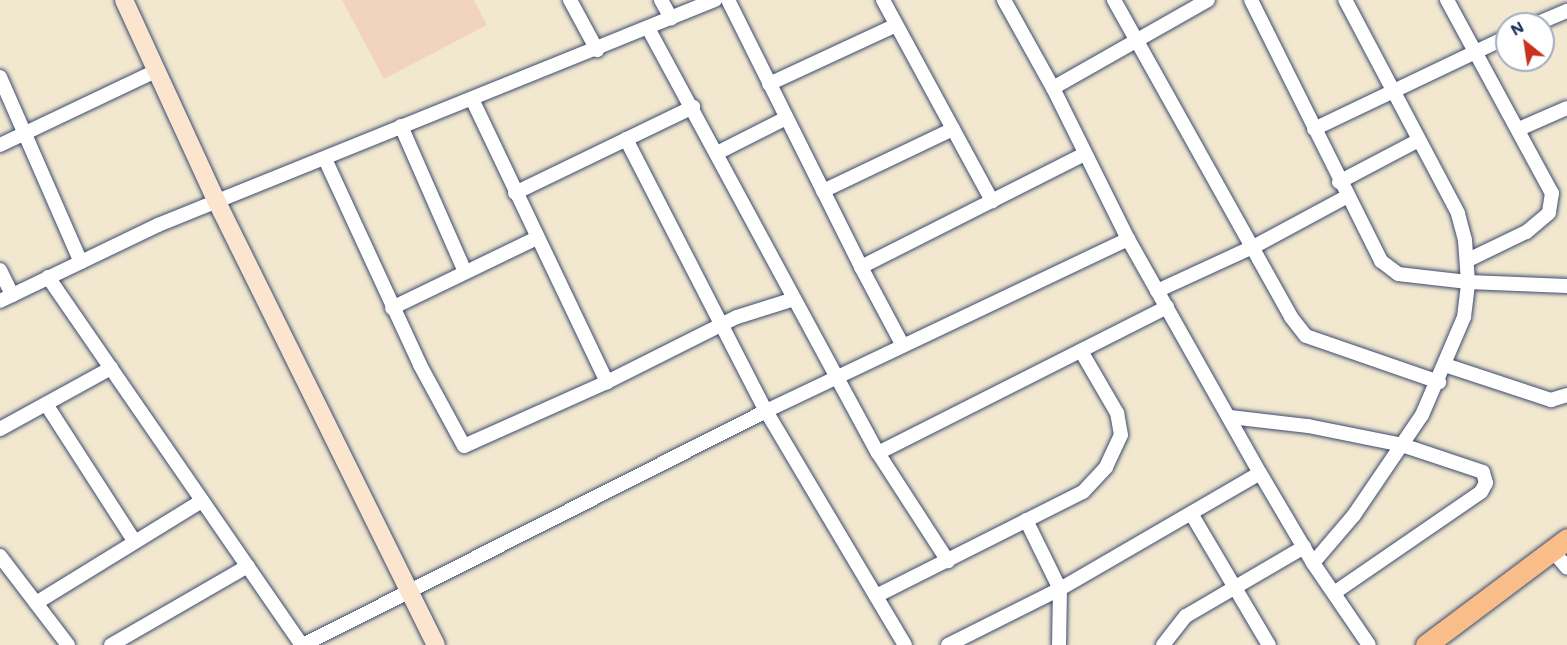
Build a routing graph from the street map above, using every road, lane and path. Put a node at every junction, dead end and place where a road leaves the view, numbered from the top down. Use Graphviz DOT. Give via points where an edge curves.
graph roads {
  1 [pos="124,0"];
  2 [pos="570,0"];
  3 [pos="661,0"];
  4 [pos="715,0"];
  5 [pos="728,0"];
  6 [pos="882,0"];
  7 [pos="1004,0"];
  8 [pos="1114,0"];
  9 [pos="1208,0"];
  10 [pos="1251,0"];
  11 [pos="1345,0"];
  12 [pos="1447,0"];
  13 [pos="671,18"];
  14 [pos="896,25"];
  15 [pos="648,28"];
  16 [pos="1138,41"];
  17 [pos="1495,43"];
  18 [pos="597,50"];
  19 [pos="1476,52"];
  20 [pos="156,71"];
  21 [pos="0,77"];
  22 [pos="769,84"];
  23 [pos="1053,88"];
  24 [pos="1392,89"];
  25 [pos="472,99"];
  26 [pos="693,108"];
  27 [pos="1567,108"];
  28 [pos="786,118"];
  29 [pos="401,126"];
  30 [pos="953,129"];
  31 [pos="1314,129"];
  32 [pos="1519,129"];
  33 [pos="24,133"];
  34 [pos="626,139"];
  35 [pos="1419,140"];
  36 [pos="0,145"];
  37 [pos="717,153"];
  38 [pos="1085,154"];
  39 [pos="325,159"];
  40 [pos="1339,182"];
  41 [pos="823,191"];
  42 [pos="515,193"];
  43 [pos="1347,197"];
  44 [pos="992,201"];
  45 [pos="217,202"];
  46 [pos="537,238"];
  47 [pos="1128,239"];
  48 [pos="1255,246"];
  49 [pos="1468,260"];
  50 [pos="81,262"];
  51 [pos="861,267"];
  52 [pos="0,270"];
  53 [pos="465,272"];
  54 [pos="48,277"];
  55 [pos="1468,282"];
  56 [pos="1567,286"];
  57 [pos="1157,291"];
  58 [pos="6,298"];
  59 [pos="794,299"];
  60 [pos="1167,307"];
  61 [pos="392,308"];
  62 [pos="720,325"];
  63 [pos="903,346"];
  64 [pos="1081,351"];
  65 [pos="1445,365"];
  66 [pos="111,368"];
  67 [pos="835,379"];
  68 [pos="607,382"];
  69 [pos="1439,382"];
  70 [pos="1567,395"];
  71 [pos="46,404"];
  72 [pos="766,411"];
  73 [pos="1230,417"];
  74 [pos="0,429"];
  75 [pos="1402,445"];
  76 [pos="878,453"];
  77 [pos="1260,473"];
  78 [pos="202,501"];
  79 [pos="1192,515"];
  80 [pos="1026,520"];
  81 [pos="135,542"];
  82 [pos="1559,545"];
  83 [pos="1304,547"];
  84 [pos="0,556"];
  85 [pos="948,561"];
  86 [pos="1313,563"];
  87 [pos="248,566"];
  88 [pos="1567,568"];
  89 [pos="1233,588"];
  90 [pos="408,589"];
  91 [pos="1060,589"];
  92 [pos="1334,593"];
  93 [pos="876,596"];
  94 [pos="36,603"];
  95 [pos="68,645"];
  96 [pos="111,645"];
  97 [pos="302,645"];
  98 [pos="435,645"];
  99 [pos="905,645"];
  100 [pos="948,645"];
  101 [pos="1059,645"];
  102 [pos="1163,645"];
  103 [pos="1269,645"];
  104 [pos="1369,645"];
  105 [pos="1426,645"];
  1 -- 20 [label="street"];
  2 -- 18 [label="street"];
  3 -- 13 [label="street"];
  4 -- 13 [label="street"];
  5 -- 22 [label="street"];
  6 -- 14 [label="street"];
  7 -- 23 [label="street"];
  8 -- 16 [label="street"];
  9 -- 16 [label="street"];
  10 -- 31 [label="street"];
  11 -- 24 [label="street"];
  12 -- 19 [label="street"];
  13 -- 15 [label="street"];
  14 -- 22 [label="street"];
  14 -- 30 [label="street"];
  15 -- 18 [label="street"];
  15 -- 26 [label="street"];
  16 -- 23 [label="street"];
  16 -- 48 [label="street"];
  17 -- 19 [label="street"];
  18 -- 25 [label="street"];
  19 -- 24 [label="street"];
  19 -- 32 [label="street"];
  20 -- 33 [label="street"];
  20 -- 45 [label="street"];
  21 -- 33 [label="street"];
  22 -- 28 [label="street"];
  23 -- 38 [label="street"];
  24 -- 31 [label="street"];
  24 -- 35 [label="street"];
  25 -- 29 [label="street"];
  25 -- 42 [label="street"];
  26 -- 34 [label="street"];
  26 -- 37 [label="street"];
  27 -- 32 [label="street"];
  28 -- 37 [label="street"];
  28 -- 41 [label="street"];
  29 -- 39 [label="street"];
  29 -- 53 [label="street"];
  30 -- 41 [label="street"];
  30 -- 44 [label="street"];
  31 -- 40 [label="street"];
  32 -- 49 [label="street" via="1552,193 1549,213 1526,232"];
  33 -- 36 [label="street"];
  33 -- 50 [label="street"];
  34 -- 42 [label="street"];
  34 -- 62 [label="street"];
  35 -- 40 [label="street"];
  35 -- 49 [label="street" via="1458,213"];
  37 -- 59 [label="street"];
  38 -- 44 [label="street"];
  38 -- 47 [label="street"];
  39 -- 45 [label="street"];
  39 -- 61 [label="street"];
  40 -- 43 [label="street"];
  41 -- 51 [label="street"];
  42 -- 46 [label="street"];
  43 -- 48 [label="street"];
  43 -- 55 [label="street" via="1381,261 1398,273"];
  44 -- 51 [label="street"];
  45 -- 50 [label="street"];
  45 -- 90 [label="street"];
  46 -- 53 [label="street"];
  46 -- 68 [label="street"];
  47 -- 57 [label="street"];
  47 -- 63 [label="street"];
  48 -- 57 [label="street"];
  48 -- 69 [label="street" via="1291,317 1306,336"];
  49 -- 55 [label="street"];
  50 -- 54 [label="street"];
  51 -- 63 [label="street"];
  52 -- 58 [label="street"];
  53 -- 61 [label="street"];
  54 -- 58 [label="street"];
  54 -- 66 [label="street"];
  55 -- 56 [label="street"];
  55 -- 65 [label="street" via="1464,317"];
  57 -- 60 [label="street"];
  59 -- 62 [label="street"];
  59 -- 67 [label="street"];
  60 -- 64 [label="street"];
  60 -- 73 [label="street"];
  61 -- 68 [label="street" via="464,447"];
  62 -- 68 [label="street"];
  62 -- 72 [label="street"];
  63 -- 67 [label="street"];
  64 -- 76 [label="street"];
  64 -- 80 [label="street" via="1117,413 1121,435 1106,468 1083,492"];
  65 -- 69 [label="street"];
  65 -- 70 [label="street" via="1551,400"];
  66 -- 71 [label="street"];
  66 -- 78 [label="street"];
  67 -- 72 [label="street"];
  67 -- 76 [label="street"];
  69 -- 75 [label="street"];
  71 -- 74 [label="street"];
  71 -- 81 [label="street"];
  72 -- 90 [label="street"];
  72 -- 93 [label="street"];
  73 -- 75 [label="street" via="1308,426"];
  73 -- 77 [label="street"];
  75 -- 86 [label="street" via="1354,515"];
  75 -- 92 [label="street" via="1483,472 1486,483 1480,492"];
  76 -- 85 [label="street"];
  77 -- 79 [label="street"];
  77 -- 83 [label="street"];
  78 -- 81 [label="street"];
  78 -- 87 [label="street"];
  79 -- 89 [label="street"];
  79 -- 91 [label="street"];
  80 -- 85 [label="street"];
  80 -- 91 [label="street"];
  81 -- 94 [label="street"];
  82 -- 88 [label="street"];
  82 -- 105 [label="main road"];
  83 -- 86 [label="street"];
  83 -- 89 [label="street"];
  84 -- 94 [label="street"];
  85 -- 93 [label="street"];
  86 -- 92 [label="street"];
  87 -- 96 [label="street"];
  87 -- 97 [label="street"];
  89 -- 102 [label="street" via="1186,616"];
  89 -- 103 [label="street"];
  90 -- 97 [label="street"];
  90 -- 98 [label="street"];
  91 -- 100 [label="street"];
  91 -- 101 [label="street"];
  92 -- 104 [label="street"];
  93 -- 99 [label="street"];
  94 -- 95 [label="street"];
}
